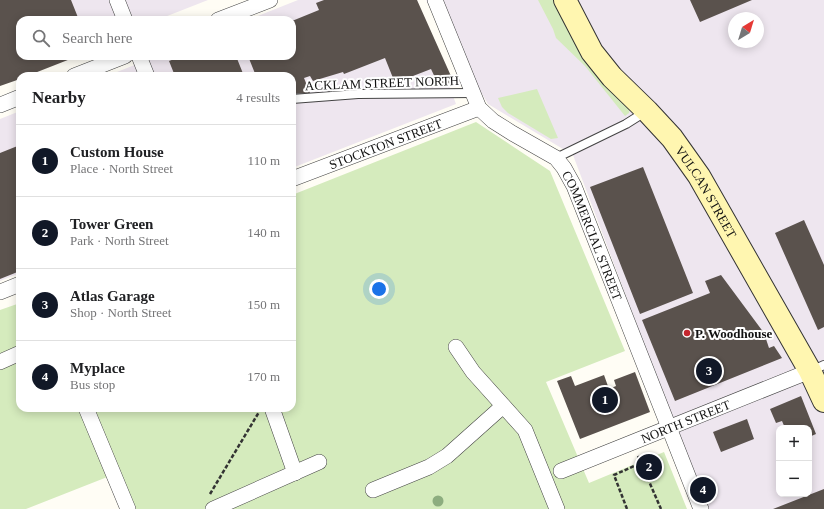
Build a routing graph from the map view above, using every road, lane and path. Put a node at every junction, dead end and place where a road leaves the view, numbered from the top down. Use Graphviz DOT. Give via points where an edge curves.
graph roads {
  1 [pos="117,0"];
  2 [pos="270,0"];
  3 [pos="435,0"];
  4 [pos="564,0"];
  5 [pos="123,16"];
  6 [pos="228,16"];
  7 [pos="115,60"];
  8 [pos="141,60"];
  9 [pos="84,72"];
  10 [pos="145,72"];
  11 [pos="473,93"];
  12 [pos="16,99"];
  13 [pos="296,99"];
  14 [pos="0,105"];
  15 [pos="479,108"];
  16 [pos="647,111"];
  17 [pos="556,158"];
  18 [pos="296,177"];
  19 [pos="16,286"];
  20 [pos="0,292"];
  21 [pos="456,347"];
  22 [pos="16,356"];
  23 [pos="0,362"];
  24 [pos="817,368"];
  25 [pos="824,401"];
  26 [pos="503,406"];
  27 [pos="88,412"];
  28 [pos="259,412"];
  29 [pos="273,412"];
  30 [pos="669,428"];
  31 [pos="319,462"];
  32 [pos="561,471"];
  33 [pos="296,473"];
  34 [pos="373,490"];
  35 [pos="211,502"];
  36 [pos="128,509"];
  37 [pos="557,509"];
  38 [pos="627,509"];
  39 [pos="661,509"];
  40 [pos="701,509"];
  1 -- 5 [label="street"];
  2 -- 6 [label="street"];
  3 -- 11 [label="street, COMMERCIAL STREET"];
  4 -- 16 [label="street, VULCAN STREET" via="592,52 612,77"];
  7 -- 9 [label="street"];
  8 -- 10 [label="street"];
  11 -- 13 [label="lane, ACKLAM STREET NORTH" via="358,94"];
  11 -- 15 [label="street, COMMERCIAL STREET"];
  12 -- 14 [label="street"];
  15 -- 17 [label="street, COMMERCIAL STREET" via="493,121"];
  15 -- 18 [label="street, STOCKTON STREET"];
  16 -- 17 [label="lane"];
  16 -- 24 [label="street, VULCAN STREET" via="672,138 699,176"];
  17 -- 30 [label="street, COMMERCIAL STREET" via="574,186"];
  19 -- 20 [label="street"];
  21 -- 26 [label="street" via="473,372"];
  22 -- 23 [label="street"];
  24 -- 25 [label="street, VULCAN STREET"];
  24 -- 30 [label="street, NORTH STREET"];
  26 -- 34 [label="street" via="446,456 429,467"];
  26 -- 37 [label="street" via="526,430"];
  27 -- 36 [label="street"];
  28 -- 35 [label="path"];
  29 -- 33 [label="street"];
  30 -- 32 [label="street, NORTH STREET"];
  30 -- 40 [label="street, COMMERCIAL STREET"];
  31 -- 33 [label="street"];
  33 -- 35 [label="street"];
  38 -- 39 [label="path" via="614,475 641,463"];
}
